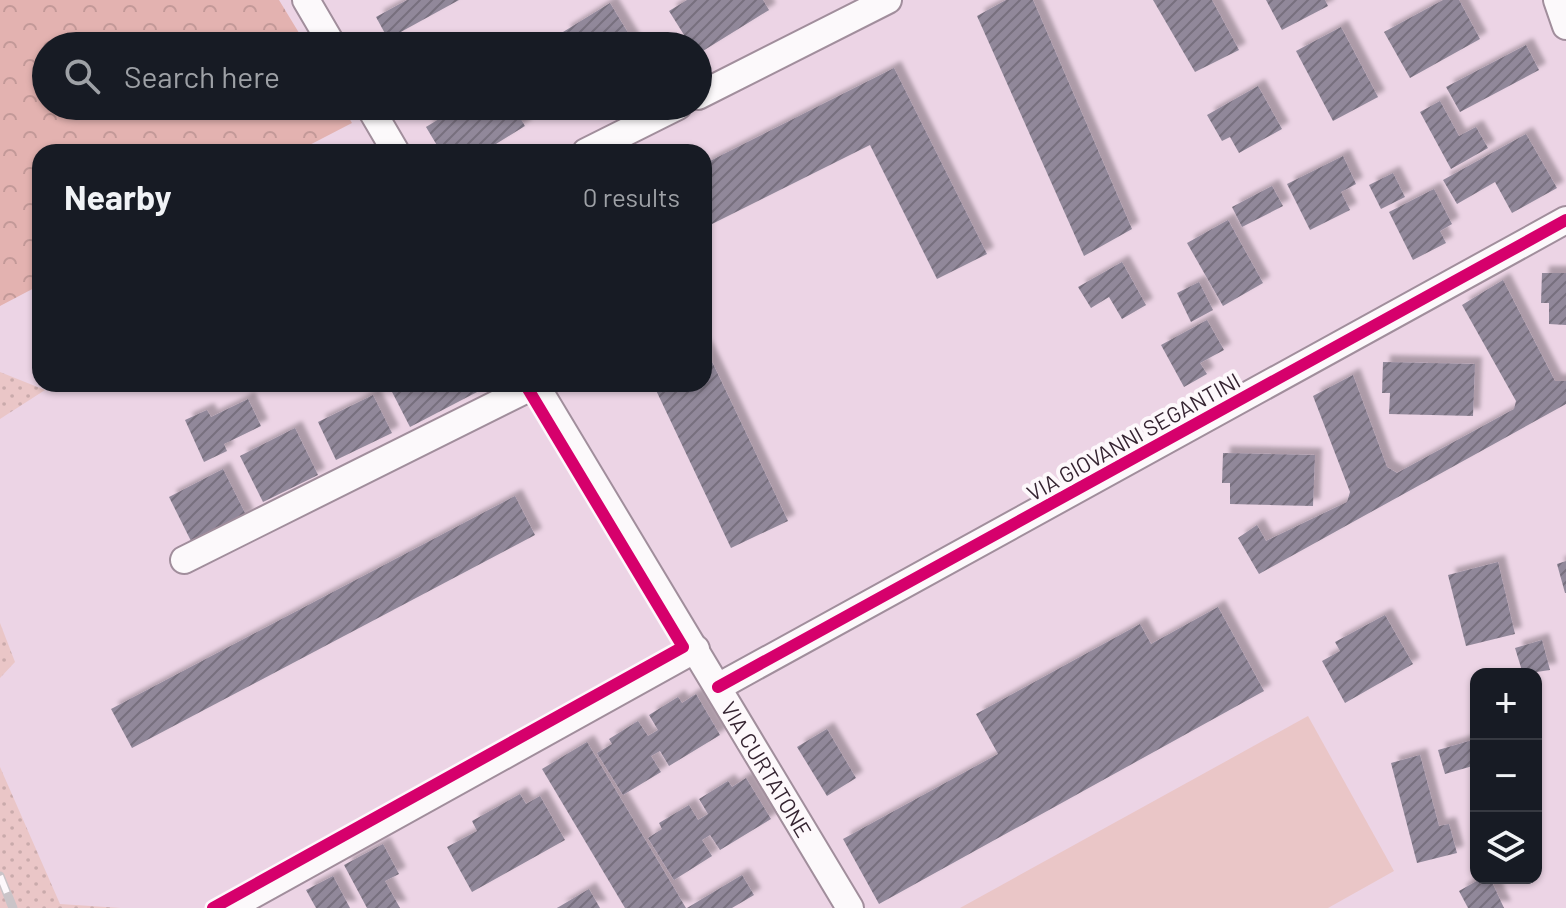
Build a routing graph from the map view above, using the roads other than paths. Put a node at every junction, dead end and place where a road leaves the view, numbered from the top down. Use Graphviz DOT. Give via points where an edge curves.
graph roads {
  1 [pos="306,0"];
  2 [pos="888,0"];
  3 [pos="1557,0"];
  4 [pos="1566,26"];
  5 [pos="325,32"];
  6 [pos="712,89"];
  7 [pos="377,120"];
  8 [pos="650,120"];
  9 [pos="391,144"];
  10 [pos="602,144"];
  11 [pos="1566,220"];
  12 [pos="521,392"];
  13 [pos="539,392"];
  14 [pos="184,560"];
  15 [pos="696,649"];
  16 [pos="718,687"];
  17 [pos="229,908"];
  18 [pos="850,908"];
  1 -- 5 [label="street"];
  2 -- 6 [label="street"];
  3 -- 4 [label="street"];
  7 -- 9 [label="street"];
  8 -- 10 [label="street"];
  11 -- 16 [label="street, VIA GIOVANNI SEGANTINI"];
  12 -- 14 [label="street"];
  13 -- 15 [label="street, VIA CURTATONE"];
  15 -- 16 [label="street, VIA CURTATONE"];
  15 -- 17 [label="street"];
  16 -- 18 [label="street, VIA CURTATONE"];
}
